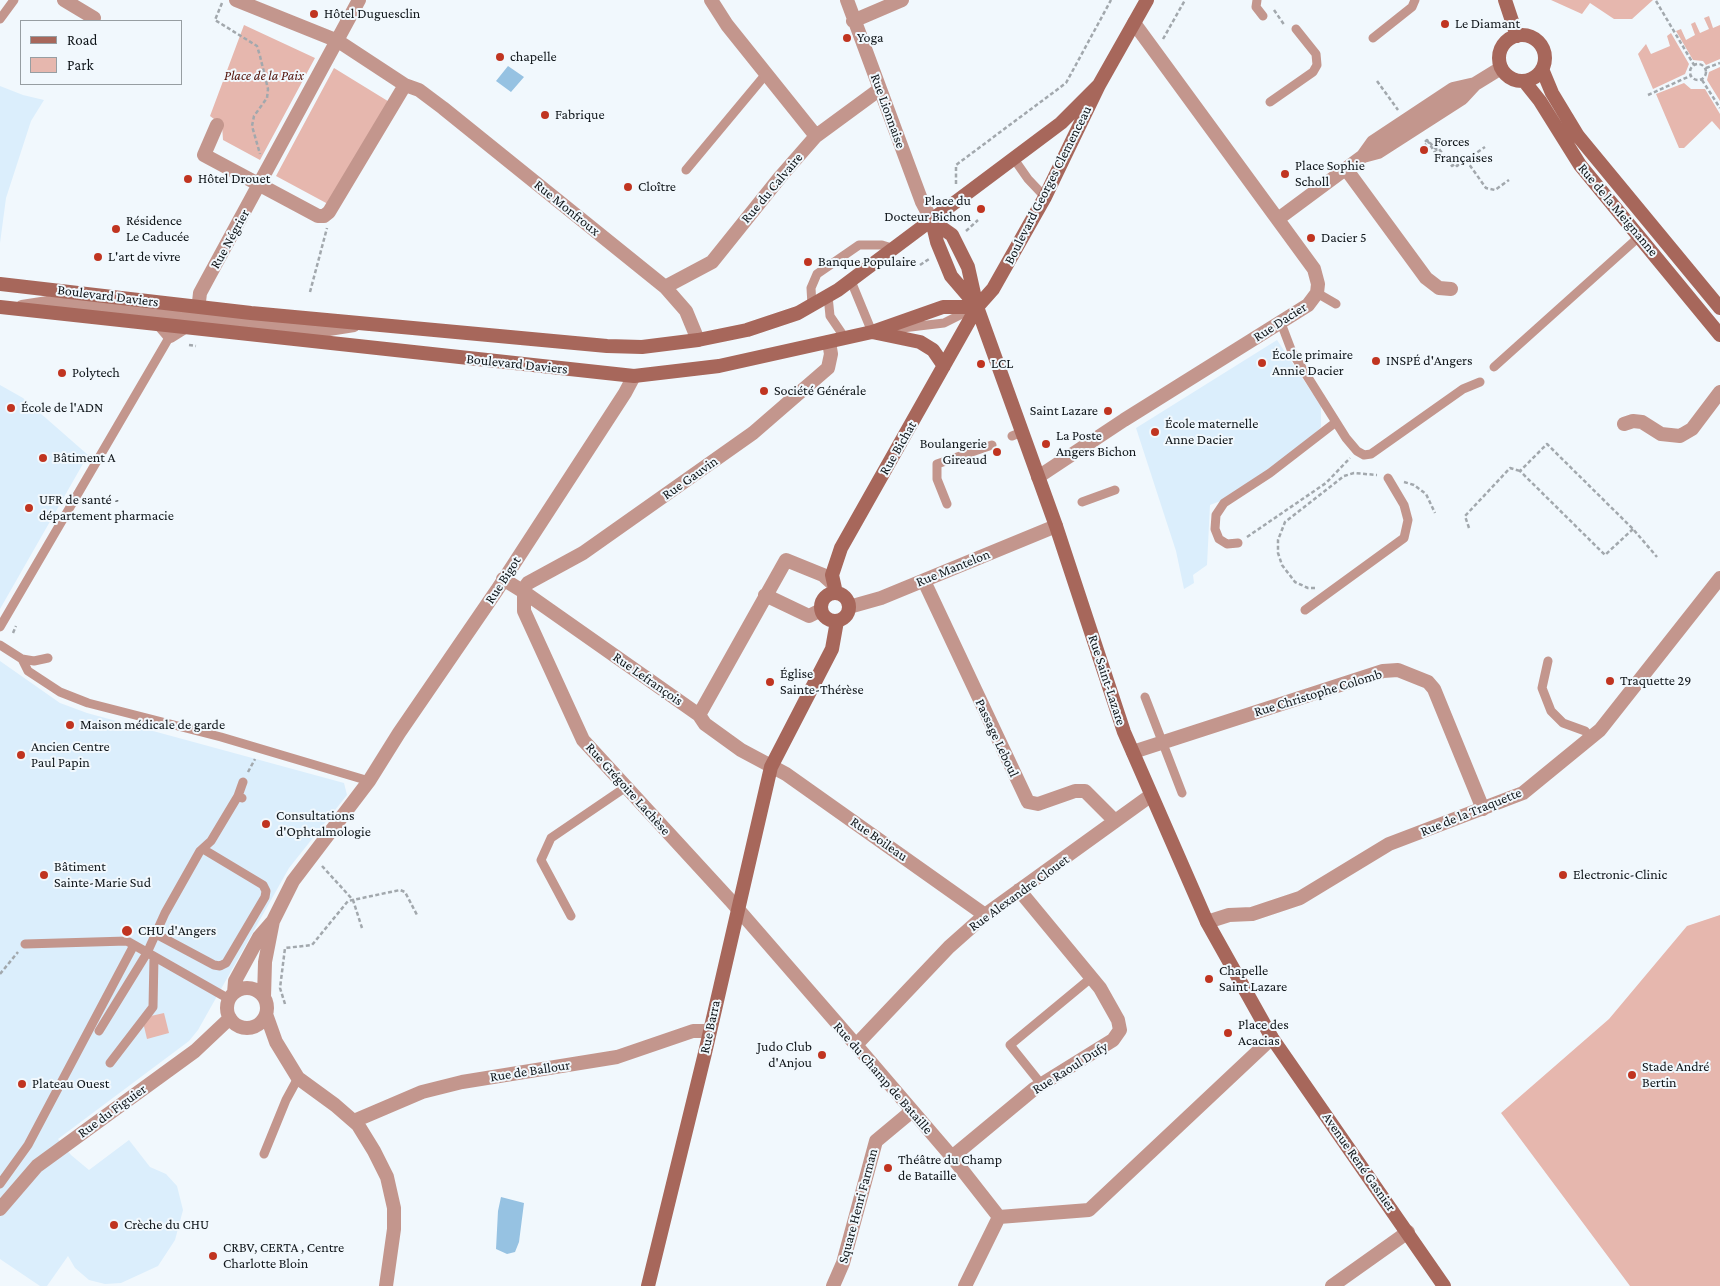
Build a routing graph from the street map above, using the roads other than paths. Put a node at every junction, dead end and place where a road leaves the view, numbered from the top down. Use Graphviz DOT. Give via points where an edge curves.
graph roads {
  1 [pos="14,0"];
  2 [pos="64,0"];
  3 [pos="236,0"];
  4 [pos="359,0"];
  5 [pos="711,0"];
  6 [pos="846,0"];
  7 [pos="902,0"];
  8 [pos="1147,0"];
  9 [pos="1257,0"];
  10 [pos="1415,0"];
  11 [pos="1505,0"];
  12 [pos="1263,16"];
  13 [pos="94,18"];
  14 [pos="0,19"];
  15 [pos="853,20"];
  16 [pos="1134,23"];
  17 [pos="1296,29"];
  18 [pos="1517,36"];
  19 [pos="1373,38"];
  20 [pos="338,41"];
  21 [pos="1501,68"];
  22 [pos="1542,69"];
  23 [pos="766,74"];
  24 [pos="1524,81"];
  25 [pos="405,85"];
  26 [pos="1099,85"];
  27 [pos="880,89"];
  28 [pos="1270,102"];
  29 [pos="217,125"];
  30 [pos="816,136"];
  31 [pos="1014,159"];
  32 [pos="1346,168"];
  33 [pos="686,170"];
  34 [pos="260,184"];
  35 [pos="1045,197"];
  36 [pos="1278,219"];
  37 [pos="932,221"];
  38 [pos="1640,236"];
  39 [pos="895,249"];
  40 [pos="851,281"];
  41 [pos="0,284"];
  42 [pos="665,287"];
  43 [pos="1450,289"];
  44 [pos="1317,293"];
  45 [pos="828,296"];
  46 [pos="1336,304"];
  47 [pos="812,305"];
  48 [pos="977,307"];
  49 [pos="7,308"];
  50 [pos="1720,308"];
  51 [pos="198,318"];
  52 [pos="181,321"];
  53 [pos="1281,322"];
  54 [pos="159,324"];
  55 [pos="872,332"];
  56 [pos="1720,334"];
  57 [pos="170,336"];
  58 [pos="845,338"];
  59 [pos="698,340"];
  60 [pos="829,342"];
  61 [pos="944,366"];
  62 [pos="1494,367"];
  63 [pos="634,376"];
  64 [pos="1480,382"];
  65 [pos="1720,392"];
  66 [pos="1336,422"];
  67 [pos="1624,424"];
  68 [pos="992,445"];
  69 [pos="1038,477"];
  70 [pos="1388,478"];
  71 [pos="1115,490"];
  72 [pos="1082,502"];
  73 [pos="947,504"];
  74 [pos="1056,526"];
  75 [pos="1238,544"];
  76 [pos="503,579"];
  77 [pos="924,581"];
  78 [pos="1719,582"];
  79 [pos="835,589"];
  80 [pos="523,592"];
  81 [pos="765,595"];
  82 [pos="849,606"];
  83 [pos="821,610"];
  84 [pos="1305,610"];
  85 [pos="837,621"];
  86 [pos="0,627"];
  87 [pos="0,645"];
  88 [pos="48,658"];
  89 [pos="22,659"];
  90 [pos="1548,661"];
  91 [pos="1145,697"];
  92 [pos="699,715"];
  93 [pos="1591,738"];
  94 [pos="1163,742"];
  95 [pos="1133,752"];
  96 [pos="770,767"];
  97 [pos="368,781"];
  98 [pos="242,782"];
  99 [pos="626,787"];
  100 [pos="1182,793"];
  101 [pos="1150,796"];
  102 [pos="1483,809"];
  103 [pos="1115,820"];
  104 [pos="203,849"];
  105 [pos="1019,890"];
  106 [pos="738,910"];
  107 [pos="985,915"];
  108 [pos="571,916"];
  109 [pos="273,921"];
  110 [pos="1207,922"];
  111 [pos="156,934"];
  112 [pos="25,944"];
  113 [pos="134,945"];
  114 [pos="151,955"];
  115 [pos="1091,978"];
  116 [pos="232,996"];
  117 [pos="264,998"];
  118 [pos="266,1014"];
  119 [pos="230,1018"];
  120 [pos="99,1031"];
  121 [pos="709,1031"];
  122 [pos="1272,1038"];
  123 [pos="856,1045"];
  124 [pos="110,1063"];
  125 [pos="298,1078"];
  126 [pos="1042,1085"];
  127 [pos="912,1111"];
  128 [pos="354,1121"];
  129 [pos="264,1154"];
  130 [pos="952,1157"];
  131 [pos="0,1184"];
  132 [pos="0,1209"];
  133 [pos="999,1217"];
  134 [pos="1408,1232"];
  135 [pos="386,1286"];
  136 [pos="648,1286"];
  137 [pos="833,1286"];
  138 [pos="965,1286"];
  139 [pos="1332,1286"];
  140 [pos="1444,1286"];
  1 -- 14 [label="lane"];
  2 -- 13 [label="street"];
  3 -- 20 [label="street"];
  4 -- 20 [label="street, Rue Négrier"];
  5 -- 23 [label="street"];
  6 -- 15 [label="street, Rue Lionnaise"];
  7 -- 15 [label="street"];
  8 -- 16 [label="main road, Boulevard Georges Clemenceau"];
  9 -- 12 [label="lane" via="1256,7"];
  10 -- 19 [label="lane"];
  11 -- 18 [label="main road"];
  15 -- 27 [label="street, Rue Lionnaise"];
  16 -- 26 [label="main road, Boulevard Georges Clemenceau"];
  16 -- 36 [label="street, Rue Dacier"];
  17 -- 28 [label="lane" via="1316,54 1316,68"];
  18 -- 21 [label="main road" via="1502,46"];
  18 -- 22 [label="main road" via="1530,37 1538,42 1544,58"];
  20 -- 25 [label="street"];
  20 -- 34 [label="street, Rue Négrier"];
  21 -- 24 [label="main road" via="1510,78"];
  21 -- 32 [label="street" via="1445,109 1378,152 1363,156"];
  22 -- 24 [label="main road"];
  22 -- 50 [label="main road, Rue de la Meignanne" via="1552,94 1578,136"];
  23 -- 30 [label="street"];
  23 -- 33 [label="lane"];
  24 -- 38 [label="main road, Rue de la Meignanne" via="1580,165"];
  25 -- 34 [label="street" via="327,214 318,216"];
  25 -- 42 [label="street, Rue Monfroux" via="419,90"];
  26 -- 31 [label="main road, Boulevard Georges Clemenceau" via="1061,123"];
  26 -- 35 [label="main road, Boulevard Georges Clemenceau"];
  27 -- 30 [label="street, Rue du Calvaire"];
  27 -- 37 [label="street, Rue Lionnaise"];
  29 -- 34 [label="street" via="204,154"];
  30 -- 42 [label="street, Rue du Calvaire" via="712,262"];
  31 -- 35 [label="lane"];
  31 -- 37 [label="main road, Boulevard Georges Clemenceau"];
  32 -- 36 [label="street"];
  32 -- 43 [label="street" via="1426,278 1439,288"];
  34 -- 51 [label="street, Rue Négrier" via="200,293"];
  35 -- 48 [label="main road, Boulevard Georges Clemenceau" via="993,289"];
  36 -- 44 [label="street, Rue Dacier" via="1314,269"];
  37 -- 39 [label="main road, Boulevard Daviers"];
  37 -- 48 [label="main road, Rue Saint-Lazare" via="952,235 968,267"];
  38 -- 56 [label="main road, Rue de la Meignanne"];
  38 -- 62 [label="lane"];
  39 -- 40 [label="main road, Boulevard Daviers"];
  39 -- 47 [label="lane" via="882,244 859,244 817,274 811,288"];
  40 -- 45 [label="main road, Boulevard Daviers"];
  40 -- 55 [label="lane"];
  41 -- 51 [label="main road, Boulevard Daviers"];
  42 -- 59 [label="street, Rue Monfroux" via="686,311"];
  44 -- 46 [label="lane"];
  44 -- 53 [label="street, Rue Dacier" via="1313,301"];
  45 -- 47 [label="main road, Boulevard Daviers"];
  45 -- 58 [label="lane" via="830,316"];
  47 -- 59 [label="main road, Boulevard Daviers" via="747,330"];
  48 -- 55 [label="main road, Boulevard Daviers" via="943,307"];
  48 -- 61 [label="main road, Rue Bichat"];
  48 -- 69 [label="main road, Rue Saint-Lazare" via="1017,434"];
  49 -- 52 [label="street, Boulevard Daviers" via="48,303"];
  49 -- 54 [label="main road, Boulevard Daviers"];
  51 -- 52 [label="main road, Boulevard Daviers"];
  51 -- 52 [label="street"];
  51 -- 59 [label="main road, Boulevard Daviers" via="365,324 607,346 642,347"];
  51 -- 63 [label="main road, Boulevard Daviers"];
  52 -- 54 [label="main road, Boulevard Daviers"];
  52 -- 57 [label="street"];
  53 -- 66 [label="lane" via="1292,352"];
  53 -- 69 [label="street, Rue Dacier"];
  54 -- 57 [label="street, Boulevard Daviers"];
  55 -- 58 [label="main road, Boulevard Daviers"];
  55 -- 61 [label="main road" via="920,342 933,350"];
  57 -- 86 [label="lane"];
  58 -- 60 [label="main road, Boulevard Daviers"];
  60 -- 63 [label="main road, Boulevard Daviers" via="719,366"];
  60 -- 80 [label="street, Rue Gauvin" via="832,354 828,368 753,433 583,552 528,583"];
  61 -- 79 [label="main road, Rue Bichat" via="841,548 832,575"];
  63 -- 76 [label="street, Rue Bigot"];
  64 -- 66 [label="lane" via="1463,389 1371,454 1357,451"];
  65 -- 67 [label="street" via="1692,429 1680,436 1661,434 1642,422"];
  66 -- 75 [label="lane" via="1270,473 1224,503 1216,515 1215,529 1219,539 1227,544"];
  68 -- 73 [label="lane" via="938,464 937,479"];
  69 -- 74 [label="main road, Rue Saint-Lazare" via="1056,511"];
  70 -- 84 [label="lane" via="1404,505 1408,520 1404,538"];
  71 -- 72 [label="lane"];
  74 -- 77 [label="street, Rue Mantelon"];
  74 -- 95 [label="main road, Rue Saint-Lazare"];
  76 -- 80 [label="street"];
  76 -- 97 [label="street, Rue Bigot"];
  77 -- 82 [label="street, Rue Mantelon" via="881,598"];
  77 -- 103 [label="street, Passage Leboul" via="1028,802 1038,804 1075,791 1085,791"];
  78 -- 93 [label="street, Rue de la Traquette"];
  79 -- 81 [label="street" via="823,576 786,560"];
  79 -- 82 [label="main road"];
  79 -- 83 [label="main road" via="824,598"];
  80 -- 92 [label="street, Rue Lefrançois"];
  80 -- 99 [label="street, Rue Grégoire Lachèse" via="524,611 583,740"];
  81 -- 83 [label="street" via="809,616"];
  81 -- 92 [label="street"];
  82 -- 85 [label="main road" via="846,616"];
  83 -- 85 [label="main road" via="826,618"];
  85 -- 96 [label="main road" via="832,649"];
  87 -- 89 [label="lane"];
  88 -- 89 [label="lane"];
  89 -- 97 [label="lane" via="28,671 60,692 88,703"];
  90 -- 93 [label="lane" via="1542,688 1551,711 1563,723 1585,731"];
  91 -- 94 [label="lane"];
  92 -- 96 [label="street, Rue Lefrançois" via="705,724"];
  93 -- 102 [label="street, Rue de la Traquette" via="1523,793"];
  94 -- 95 [label="street, Rue Christophe Colomb"];
  94 -- 100 [label="lane"];
  94 -- 102 [label="street, Rue Christophe Colomb" via="1398,670 1428,682 1434,689"];
  95 -- 101 [label="main road, Rue Saint-Lazare"];
  96 -- 106 [label="main road, Rue Barra"];
  96 -- 107 [label="street, Rue Boileau" via="786,774 843,813"];
  97 -- 109 [label="street" via="303,865"];
  98 -- 104 [label="lane" via="240,797"];
  99 -- 106 [label="street, Rue Grégoire Lachèse"];
  99 -- 108 [label="lane" via="552,838 541,860"];
  101 -- 103 [label="street, Rue Alexandre Clouet"];
  101 -- 110 [label="main road, Rue Saint-Lazare"];
  102 -- 110 [label="street, Rue de la Traquette" via="1389,844 1300,898 1252,914 1229,915"];
  103 -- 105 [label="street, Rue Alexandre Clouet"];
  104 -- 111 [label="lane" via="178,888"];
  104 -- 111 [label="lane" via="263,885 265,897 226,963 220,966"];
  105 -- 107 [label="street, Rue Alexandre Clouet"];
  105 -- 115 [label="street, Rue Raoul Dufy"];
  106 -- 121 [label="main road, Rue Barra"];
  106 -- 123 [label="street, Rue du Champ de Bataille"];
  107 -- 123 [label="street, Rue Alexandre Clouet" via="949,947"];
  109 -- 116 [label="street" via="259,936 234,982"];
  109 -- 117 [label="street" via="265,962"];
  110 -- 122 [label="main road, Rue Saint-Lazare"];
  111 -- 114 [label="lane"];
  112 -- 113 [label="lane" via="127,941"];
  113 -- 114 [label="lane"];
  113 -- 131 [label="lane" via="28,1145"];
  114 -- 116 [label="lane"];
  114 -- 120 [label="lane"];
  114 -- 124 [label="lane" via="153,1007"];
  115 -- 126 [label="street, Rue Raoul Dufy" via="1118,1020 1118,1034"];
  115 -- 126 [label="lane" via="1010,1045"];
  116 -- 117 [label="street" via="250,988"];
  116 -- 119 [label="street" via="227,1006"];
  117 -- 118 [label="street"];
  118 -- 119 [label="street" via="257,1026 249,1028 242,1028"];
  118 -- 125 [label="street" via="276,1042"];
  119 -- 132 [label="street, Rue du Figuier" via="195,1051 37,1166"];
  121 -- 128 [label="street, Rue de Ballour" via="693,1031 617,1057 462,1082 422,1092"];
  121 -- 136 [label="main road, Rue Barra"];
  122 -- 133 [label="street" via="1089,1210"];
  122 -- 134 [label="main road, Avenue René Gasnier"];
  123 -- 127 [label="street, Rue du Champ de Bataille"];
  125 -- 128 [label="street"];
  125 -- 129 [label="lane"];
  126 -- 130 [label="street, Rue Raoul Dufy"];
  127 -- 130 [label="street, Rue du Champ de Bataille"];
  127 -- 137 [label="street, Square Henri Farman" via="876,1141 843,1264"];
  128 -- 135 [label="street" via="387,1177 394,1208"];
  130 -- 133 [label="street, Rue du Champ de Bataille"];
  133 -- 138 [label="street"];
  134 -- 139 [label="street"];
  134 -- 140 [label="main road, Avenue René Gasnier"];
}
